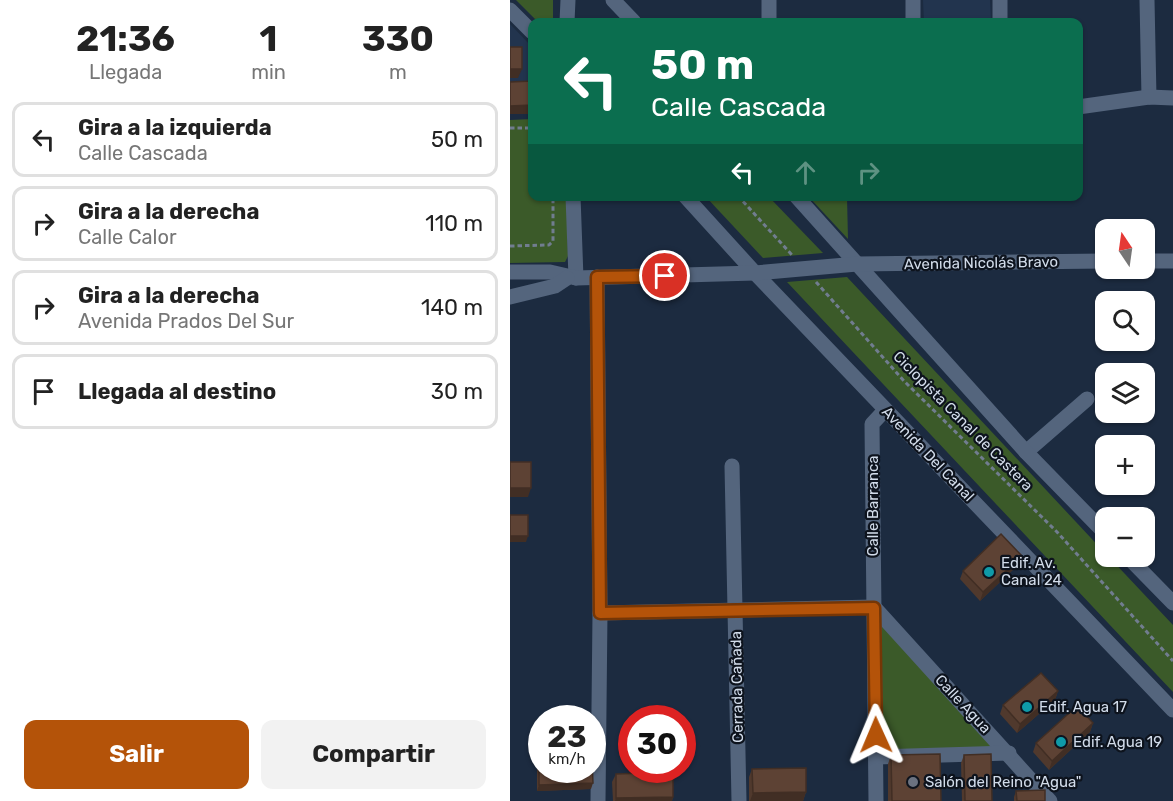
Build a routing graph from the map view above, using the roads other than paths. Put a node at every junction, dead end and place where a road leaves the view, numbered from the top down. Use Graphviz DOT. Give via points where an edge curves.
graph roads {
  1 [pos="568,0"];
  2 [pos="769,0"];
  3 [pos="913,0"];
  4 [pos="1000,0"];
  5 [pos="1147,0"];
  6 [pos="615,1"];
  7 [pos="510,10"];
  8 [pos="567,18"];
  9 [pos="630,18"];
  10 [pos="769,18"];
  11 [pos="913,18"];
  12 [pos="1000,18"];
  13 [pos="528,29"];
  14 [pos="1149,97"];
  15 [pos="1173,98"];
  16 [pos="1083,106"];
  17 [pos="573,201"];
  18 [pos="690,201"];
  19 [pos="800,201"];
  20 [pos="1095,261"];
  21 [pos="1155,261"];
  22 [pos="1173,261"];
  23 [pos="857,264"];
  24 [pos="510,272"];
  25 [pos="755,273"];
  26 [pos="597,277"];
  27 [pos="572,278"];
  28 [pos="510,297"];
  29 [pos="1087,399"];
  30 [pos="885,410"];
  31 [pos="1026,452"];
  32 [pos="732,466"];
  33 [pos="1095,523"];
  34 [pos="1138,567"];
  35 [pos="1173,603"];
  36 [pos="874,608"];
  37 [pos="735,610"];
  38 [pos="600,613"];
  39 [pos="1173,710"];
  40 [pos="1009,753"];
  41 [pos="876,757"];
  42 [pos="598,801"];
  43 [pos="740,801"];
  44 [pos="876,801"];
  45 [pos="1050,801"];
  1 -- 8 [label="street"];
  2 -- 10 [label="street"];
  3 -- 11 [label="street"];
  4 -- 12 [label="street"];
  5 -- 14 [label="street"];
  6 -- 9 [label="street"];
  7 -- 13 [label="street"];
  14 -- 15 [label="street"];
  14 -- 16 [label="street"];
  17 -- 27 [label="street"];
  18 -- 25 [label="street, Avenida Del Canal"];
  19 -- 23 [label="street"];
  20 -- 23 [label="street, Avenida Nicolás Bravo"];
  21 -- 22 [label="street"];
  23 -- 25 [label="street, Avenida Nicolás Bravo"];
  23 -- 31 [label="street"];
  24 -- 27 [label="street" via="550,272"];
  25 -- 26 [label="street, Avenida Nicolás Bravo"];
  25 -- 30 [label="street, Avenida Del Canal"];
  26 -- 27 [label="street, Avenida Nicolás Bravo"];
  26 -- 38 [label="street"];
  27 -- 28 [label="street"];
  29 -- 31 [label="street"];
  30 -- 36 [label="street, Calle Barranca" via="872,424"];
  30 -- 39 [label="street, Avenida Del Canal"];
  31 -- 33 [label="street"];
  32 -- 37 [label="street, Cerrada Cañada"];
  34 -- 35 [label="street"];
  36 -- 37 [label="street"];
  36 -- 40 [label="street, Calle Agua"];
  36 -- 41 [label="street, Calle Barranca"];
  37 -- 38 [label="street"];
  37 -- 43 [label="street, Cerrada Cañada"];
  38 -- 42 [label="street"];
  40 -- 41 [label="street"];
  40 -- 45 [label="street, Calle Agua"];
  41 -- 44 [label="street, Calle Barranca"];
}
